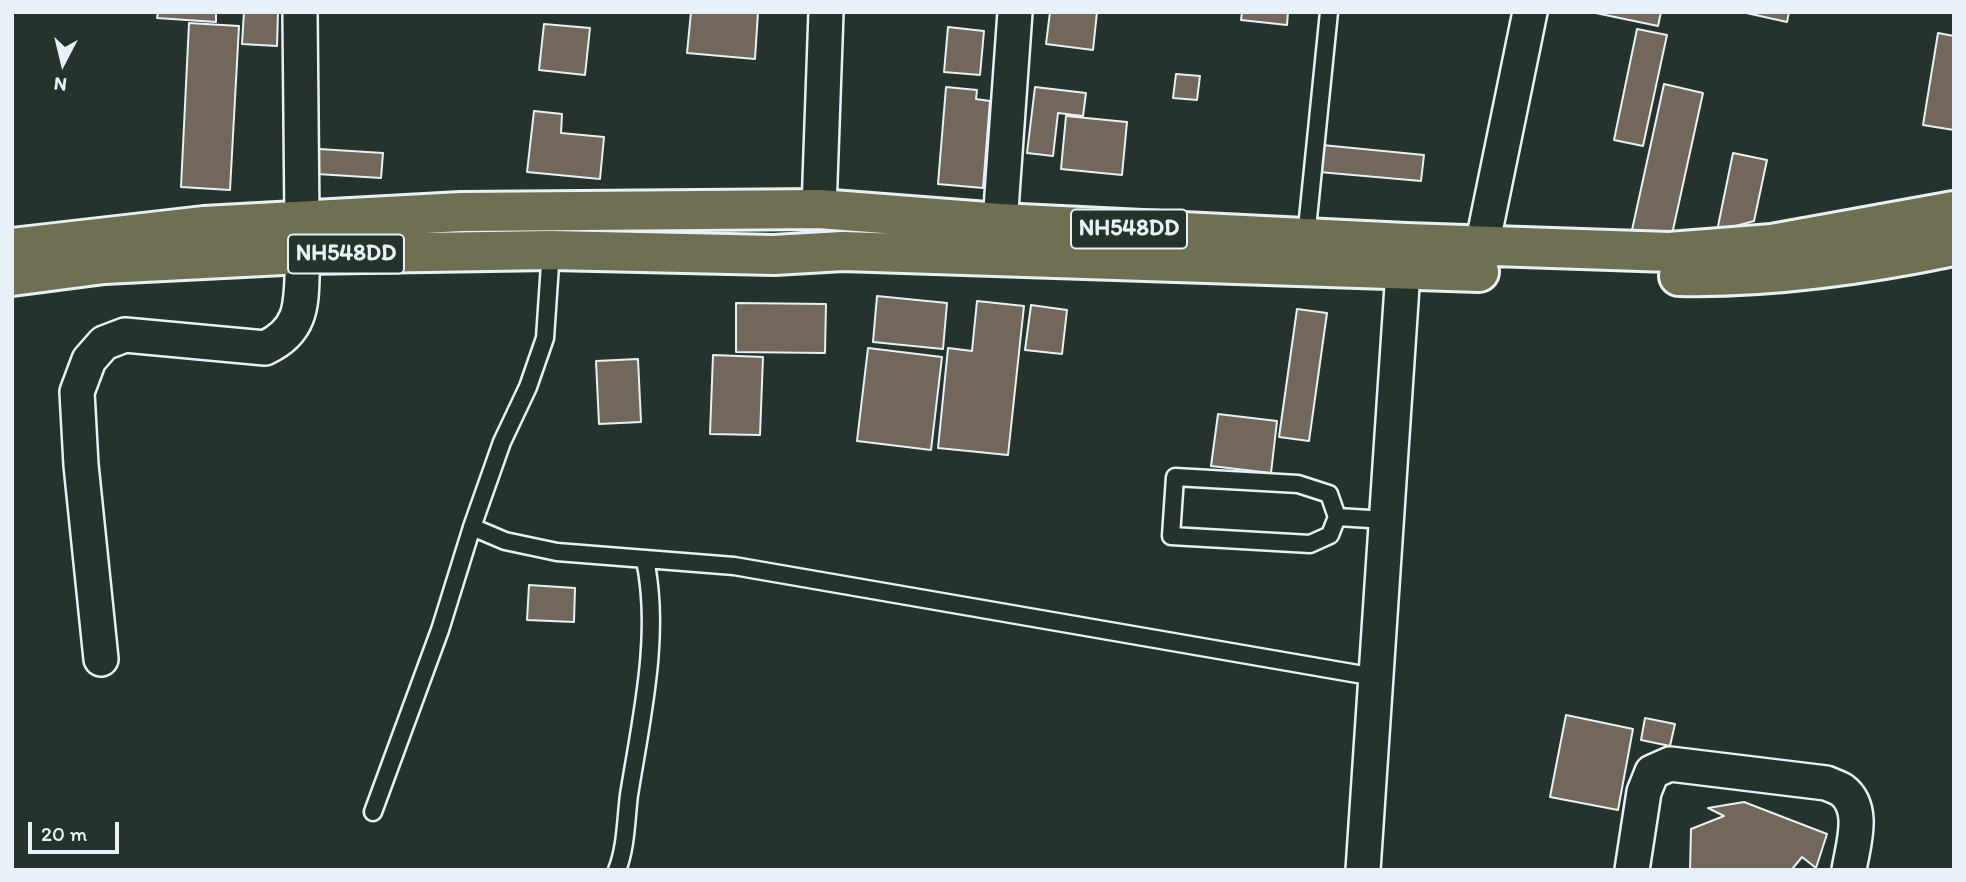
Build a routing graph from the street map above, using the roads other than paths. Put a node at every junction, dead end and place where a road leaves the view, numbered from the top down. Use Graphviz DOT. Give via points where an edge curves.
graph roads {
  1 [pos="300,12"];
  2 [pos="826,12"];
  3 [pos="1015,12"];
  4 [pos="1329,12"];
  5 [pos="1530,12"];
  6 [pos="819,209"];
  7 [pos="1954,211"];
  8 [pos="1000,223"];
  9 [pos="303,238"];
  10 [pos="1306,238"];
  11 [pos="1954,246"];
  12 [pos="1482,247"];
  13 [pos="12,248"];
  14 [pos="551,250"];
  15 [pos="1403,271"];
  16 [pos="12,276"];
  17 [pos="1337,517"];
  18 [pos="1386,520"];
  19 [pos="472,527"];
  20 [pos="645,560"];
  21 [pos="101,659"];
  22 [pos="1376,677"];
  23 [pos="373,812"];
  24 [pos="617,870"];
  25 [pos="1363,870"];
  26 [pos="1632,870"];
  27 [pos="1849,870"];
  1 -- 9 [label="street"];
  2 -- 6 [label="street"];
  3 -- 8 [label="street"];
  4 -- 10 [label="lane"];
  5 -- 12 [label="street"];
  6 -- 8 [label="highway, NH548DD"];
  6 -- 9 [label="highway, NH548DD" via="461,212"];
  7 -- 12 [label="highway, NH548DD" via="1772,244 1718,249"];
  8 -- 10 [label="highway, NH548DD"];
  9 -- 13 [label="highway, NH548DD" via="204,226"];
  9 -- 14 [label="highway, NH548DD"];
  9 -- 16 [label="highway, NH548DD"];
  9 -- 21 [label="street" via="299,312 282,340 265,348 125,335 104,342 89,360 77,393"];
  10 -- 12 [label="highway, NH548DD"];
  11 -- 15 [label="highway, NH548DD" via="1871,263 1699,277"];
  14 -- 15 [label="highway, NH548DD" via="774,255 843,251"];
  14 -- 19 [label="lane" via="545,338"];
  15 -- 18 [label="street"];
  17 -- 17 [label="lane" via="1329,535 1310,544 1171,536 1175,477 1298,484 1329,494"];
  17 -- 18 [label="lane"];
  18 -- 22 [label="street"];
  19 -- 20 [label="lane" via="505,541 557,552"];
  19 -- 23 [label="lane" via="440,630"];
  20 -- 22 [label="lane" via="734,566"];
  20 -- 24 [label="lane" via="652,621"];
  22 -- 25 [label="street"];
  26 -- 27 [label="street" via="1644,792 1652,772 1670,764 1826,783 1842,790 1854,806 1857,824"];
}
